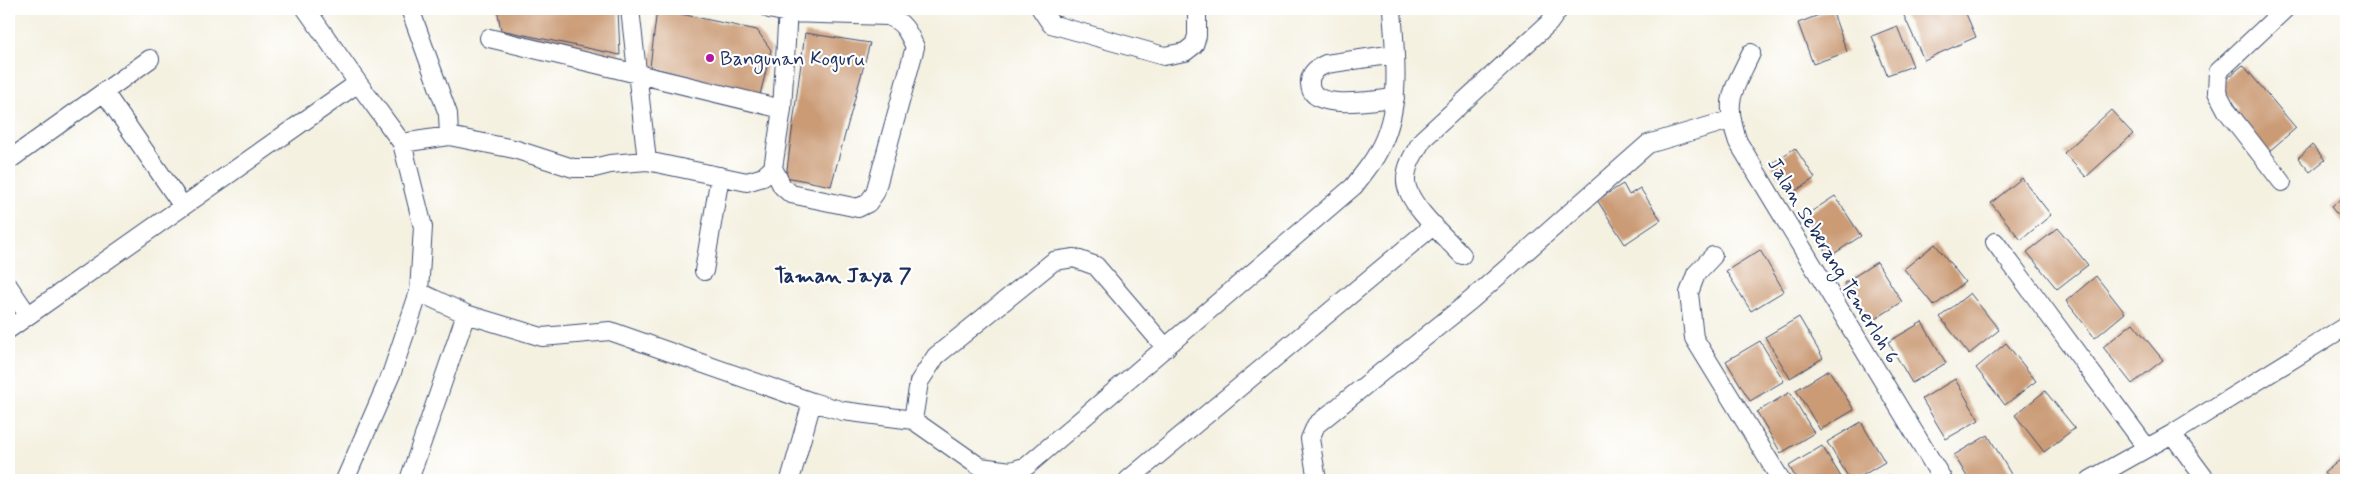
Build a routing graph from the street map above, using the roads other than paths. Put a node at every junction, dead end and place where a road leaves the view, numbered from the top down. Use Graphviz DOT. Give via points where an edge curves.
graph roads {
  1 [pos="306,9"];
  2 [pos="410,9"];
  3 [pos="630,9"];
  4 [pos="769,9"];
  5 [pos="1041,9"];
  6 [pos="1197,9"];
  7 [pos="1392,9"];
  8 [pos="1559,9"];
  9 [pos="2285,9"];
  10 [pos="788,11"];
  11 [pos="489,38"];
  12 [pos="1751,53"];
  13 [pos="1395,54"];
  14 [pos="150,59"];
  15 [pos="636,72"];
  16 [pos="358,84"];
  17 [pos="104,92"];
  18 [pos="1395,98"];
  19 [pos="782,109"];
  20 [pos="1730,120"];
  21 [pos="449,136"];
  22 [pos="402,143"];
  23 [pos="9,160"];
  24 [pos="647,161"];
  25 [pos="773,168"];
  26 [pos="720,176"];
  27 [pos="2282,182"];
  28 [pos="182,205"];
  29 [pos="1434,225"];
  30 [pos="1995,242"];
  31 [pos="1462,256"];
  32 [pos="1713,256"];
  33 [pos="704,271"];
  34 [pos="9,287"];
  35 [pos="418,292"];
  36 [pos="466,314"];
  37 [pos="28,315"];
  38 [pos="2346,326"];
  39 [pos="9,329"];
  40 [pos="1166,348"];
  41 [pos="812,402"];
  42 [pos="913,420"];
  43 [pos="2172,434"];
  44 [pos="2147,448"];
  45 [pos="345,480"];
  46 [pos="409,480"];
  47 [pos="790,480"];
  48 [pos="1128,480"];
  49 [pos="1318,480"];
  50 [pos="1781,480"];
  51 [pos="1943,480"];
  52 [pos="2090,480"];
  53 [pos="2206,480"];
  1 -- 16 [label="street"];
  2 -- 21 [label="street" via="448,114"];
  3 -- 15 [label="street"];
  4 -- 10 [label="street"];
  5 -- 6 [label="street" via="1051,24 1164,56 1184,52 1194,45"];
  7 -- 13 [label="street"];
  8 -- 29 [label="street" via="1548,23 1423,139 1409,161 1406,183 1415,205"];
  9 -- 27 [label="street" via="2218,72 2217,92 2227,111"];
  10 -- 19 [label="street"];
  10 -- 25 [label="street" via="888,16 900,21 915,47 875,193 868,203 858,208 791,194 782,186"];
  11 -- 15 [label="street"];
  12 -- 20 [label="street, Jalan Seberang Temerloh 6" via="1730,98"];
  13 -- 18 [label="street"];
  13 -- 18 [label="street" via="1326,64 1310,76 1310,87 1316,97 1334,103"];
  14 -- 17 [label="street"];
  15 -- 19 [label="street"];
  15 -- 24 [label="street"];
  16 -- 22 [label="street"];
  16 -- 28 [label="street"];
  17 -- 23 [label="street"];
  17 -- 28 [label="street"];
  18 -- 40 [label="street" via="1390,124 1378,152 1354,186"];
  19 -- 25 [label="street"];
  20 -- 49 [label="street" via="1648,144 1471,300 1316,426 1310,439"];
  20 -- 51 [label="street, Jalan Seberang Temerloh 6" via="1738,142"];
  21 -- 22 [label="street"];
  21 -- 24 [label="street" via="514,149 573,168"];
  22 -- 35 [label="street" via="423,227"];
  24 -- 26 [label="street"];
  25 -- 26 [label="street" via="763,177 747,182"];
  26 -- 33 [label="street"];
  28 -- 37 [label="street"];
  29 -- 31 [label="street"];
  29 -- 48 [label="street"];
  30 -- 44 [label="street"];
  32 -- 50 [label="street" via="1696,274 1689,292 1694,338"];
  34 -- 37 [label="street"];
  35 -- 36 [label="street"];
  35 -- 45 [label="street" via="392,372"];
  36 -- 41 [label="street" via="542,337 610,331"];
  36 -- 46 [label="street"];
  37 -- 39 [label="street"];
  38 -- 43 [label="street"];
  40 -- 42 [label="street" via="1027,466 1011,472 980,467"];
  40 -- 42 [label="street" via="1096,266 1074,258 1054,261 936,356 919,382"];
  41 -- 42 [label="street" via="843,411"];
  41 -- 47 [label="street"];
  43 -- 44 [label="street"];
  43 -- 53 [label="street"];
  44 -- 52 [label="street"];
}
